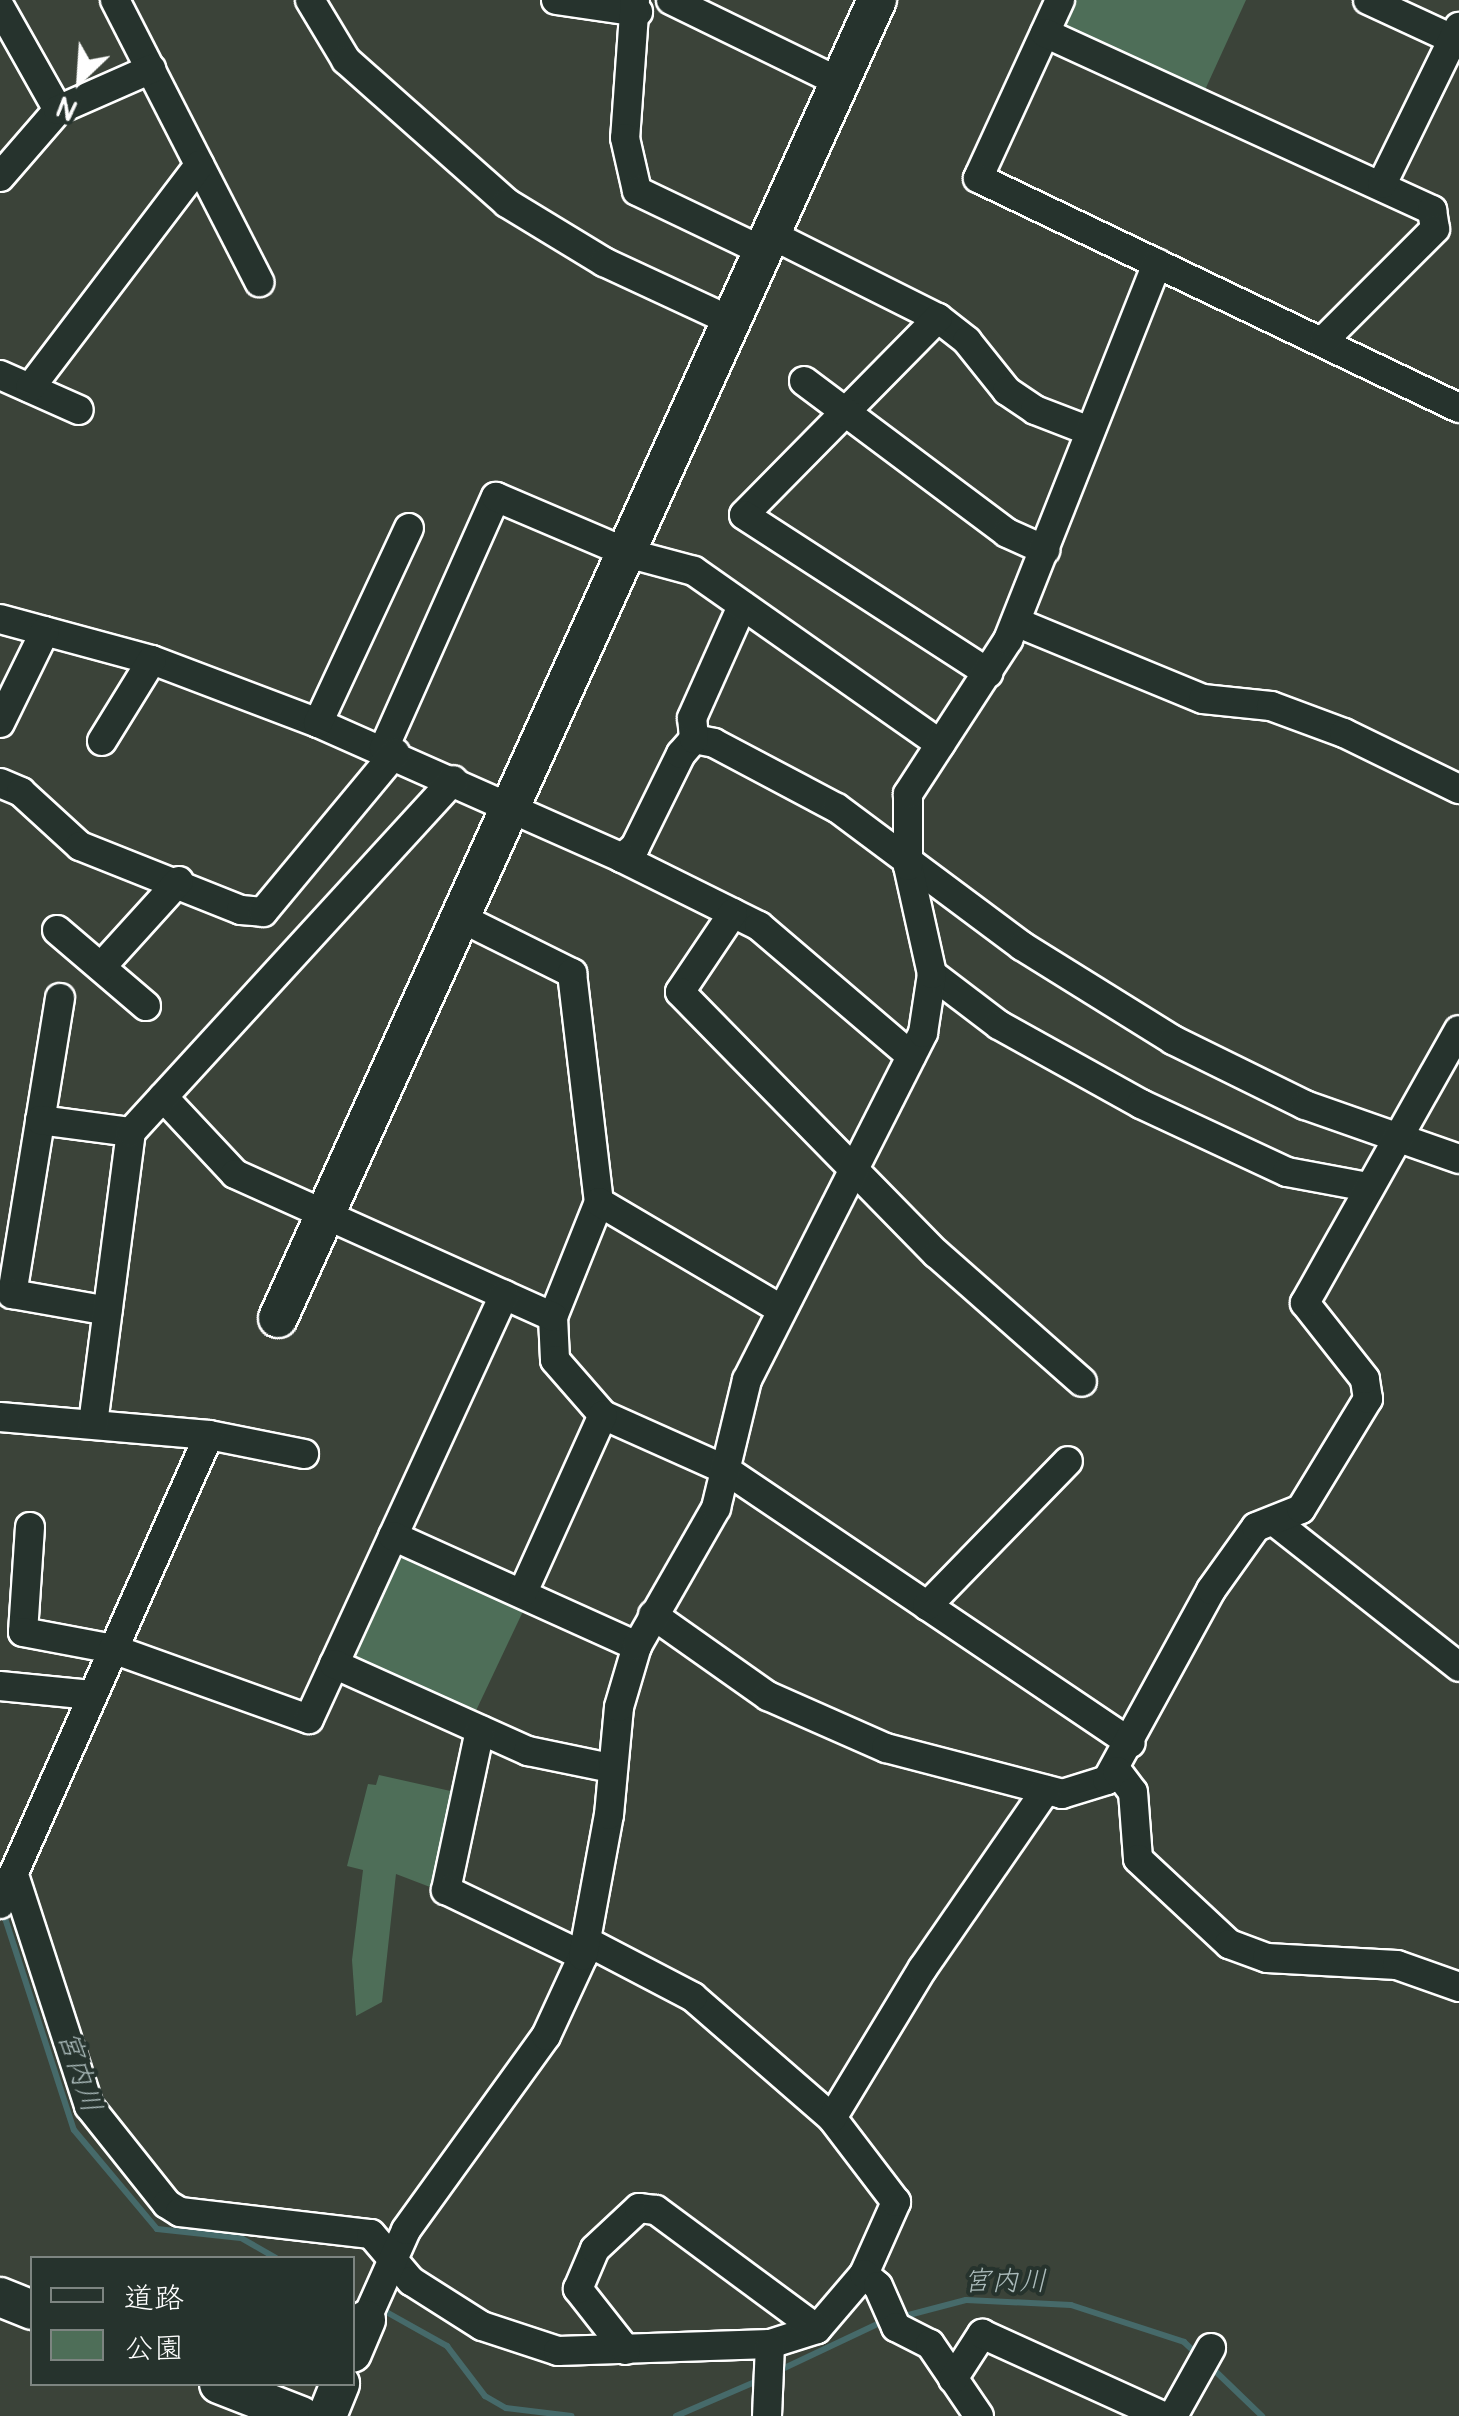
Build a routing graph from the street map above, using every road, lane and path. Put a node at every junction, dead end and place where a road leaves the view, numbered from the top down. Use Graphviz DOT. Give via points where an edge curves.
graph roads {
  1 [pos="116,0"];
  2 [pos="310,0"];
  3 [pos="556,0"];
  4 [pos="671,0"];
  5 [pos="877,0"];
  6 [pos="1060,0"];
  7 [pos="1368,0"];
  8 [pos="637,6"];
  9 [pos="0,7"];
  10 [pos="1045,33"];
  11 [pos="1457,36"];
  12 [pos="151,69"];
  13 [pos="839,82"];
  14 [pos="58,110"];
  15 [pos="200,165"];
  16 [pos="0,177"];
  17 [pos="1382,184"];
  18 [pos="767,242"];
  19 [pos="1156,263"];
  20 [pos="259,282"];
  21 [pos="938,318"];
  22 [pos="731,321"];
  23 [pos="1324,340"];
  24 [pos="0,375"];
  25 [pos="804,382"];
  26 [pos="30,388"];
  27 [pos="1454,400"];
  28 [pos="79,410"];
  29 [pos="850,415"];
  30 [pos="1087,430"];
  31 [pos="409,528"];
  32 [pos="1045,550"];
  33 [pos="626,553"];
  34 [pos="742,606"];
  35 [pos="0,619"];
  36 [pos="1016,622"];
  37 [pos="45,631"];
  38 [pos="152,660"];
  39 [pos="988,673"];
  40 [pos="318,722"];
  41 [pos="0,723"];
  42 [pos="694,740"];
  43 [pos="102,741"];
  44 [pos="940,744"];
  45 [pos="389,750"];
  46 [pos="453,780"];
  47 [pos="0,783"];
  48 [pos="1459,789"];
  49 [pos="512,807"];
  50 [pos="622,858"];
  51 [pos="908,866"];
  52 [pos="179,882"];
  53 [pos="733,913"];
  54 [pos="463,919"];
  55 [pos="57,930"];
  56 [pos="101,967"];
  57 [pos="932,974"];
  58 [pos="60,998"];
  59 [pos="146,1006"];
  60 [pos="1459,1030"];
  61 [pos="911,1056"];
  62 [pos="163,1097"];
  63 [pos="40,1120"];
  64 [pos="131,1132"];
  65 [pos="1397,1142"];
  66 [pos="1459,1158"];
  67 [pos="854,1168"];
  68 [pos="1368,1187"];
  69 [pos="599,1202"];
  70 [pos="326,1215"];
  71 [pos="504,1295"];
  72 [pos="782,1310"];
  73 [pos="108,1311"];
  74 [pos="553,1317"];
  75 [pos="278,1318"];
  76 [pos="1082,1382"];
  77 [pos="603,1415"];
  78 [pos="0,1417"];
  79 [pos="93,1424"];
  80 [pos="209,1436"];
  81 [pos="304,1454"];
  82 [pos="1068,1462"];
  83 [pos="726,1470"];
  84 [pos="1275,1522"];
  85 [pos="29,1525"];
  86 [pos="393,1536"];
  87 [pos="523,1592"];
  88 [pos="928,1606"];
  89 [pos="652,1615"];
  90 [pos="637,1646"];
  91 [pos="113,1649"];
  92 [pos="334,1664"];
  93 [pos="1459,1667"];
  94 [pos="0,1686"];
  95 [pos="92,1695"];
  96 [pos="480,1730"];
  97 [pos="1130,1743"];
  98 [pos="611,1768"];
  99 [pos="1117,1771"];
  100 [pos="1046,1790"];
  101 [pos="15,1878"];
  102 [pos="0,1904"];
  103 [pos="585,1949"];
  104 [pos="1459,1986"];
  105 [pos="832,2118"];
  106 [pos="394,2258"];
  107 [pos="864,2274"];
  108 [pos="0,2297"];
  109 [pos="30,2309"];
  110 [pos="365,2323"];
  111 [pos="817,2330"];
  112 [pos="626,2350"];
  113 [pos="1205,2357"];
  114 [pos="953,2378"];
  115 [pos="767,2380"];
  116 [pos="223,2386"];
  117 [pos="339,2386"];
  118 [pos="301,2416"];
  119 [pos="327,2416"];
  120 [pos="979,2416"];
  121 [pos="1163,2416"];
  122 [pos="1173,2416"];
  1 -- 12 [label="street"];
  2 -- 22 [label="street" via="346,60 507,203 604,262"];
  3 -- 8 [label="street"];
  4 -- 13 [label="street"];
  5 -- 13 [label="street"];
  6 -- 10 [label="street"];
  7 -- 11 [label="street"];
  8 -- 18 [label="street" via="625,138 637,190"];
  9 -- 14 [label="street"];
  10 -- 17 [label="street"];
  10 -- 19 [label="street" via="978,178"];
  11 -- 17 [label="street"];
  12 -- 14 [label="street"];
  12 -- 15 [label="street"];
  13 -- 18 [label="street"];
  14 -- 16 [label="street"];
  15 -- 20 [label="street"];
  15 -- 26 [label="street"];
  17 -- 23 [label="street" via="1432,210 1435,229"];
  18 -- 21 [label="street"];
  18 -- 22 [label="street"];
  19 -- 23 [label="street"];
  19 -- 30 [label="street"];
  21 -- 29 [label="street"];
  21 -- 30 [label="street" via="967,341 1006,391"];
  22 -- 33 [label="street"];
  23 -- 27 [label="street"];
  24 -- 26 [label="street"];
  25 -- 29 [label="street"];
  26 -- 28 [label="street"];
  29 -- 32 [label="street" via="1007,533"];
  29 -- 39 [label="street" via="744,516"];
  30 -- 32 [label="street"];
  31 -- 40 [label="street"];
  32 -- 36 [label="street"];
  33 -- 34 [label="street" via="694,571"];
  33 -- 45 [label="street" via="496,498"];
  33 -- 49 [label="street"];
  34 -- 42 [label="street" via="692,718"];
  34 -- 44 [label="street"];
  35 -- 37 [label="street"];
  36 -- 39 [label="street"];
  36 -- 48 [label="street" via="1203,699 1271,706 1326,726"];
  37 -- 38 [label="street"];
  37 -- 41 [label="street"];
  38 -- 40 [label="street"];
  38 -- 43 [label="street"];
  39 -- 44 [label="street"];
  40 -- 45 [label="street"];
  42 -- 50 [label="street" via="635,848"];
  42 -- 51 [label="street" via="787,777"];
  44 -- 51 [label="street" via="908,794"];
  45 -- 46 [label="street"];
  45 -- 52 [label="street" via="262,912 241,910"];
  46 -- 49 [label="street"];
  46 -- 62 [label="street"];
  47 -- 52 [label="street" via="21,792 80,846"];
  49 -- 50 [label="street"];
  49 -- 54 [label="street"];
  50 -- 53 [label="street"];
  51 -- 57 [label="street"];
  51 -- 65 [label="street" via="1173,1040"];
  52 -- 56 [label="street"];
  53 -- 61 [label="street" via="758,926"];
  53 -- 67 [label="street" via="680,992"];
  54 -- 69 [label="street" via="572,974"];
  54 -- 70 [label="street"];
  55 -- 56 [label="street"];
  56 -- 59 [label="street"];
  57 -- 61 [label="street" via="923,1033"];
  57 -- 68 [label="street" via="999,1024 1142,1104 1288,1172"];
  58 -- 63 [label="street"];
  60 -- 65 [label="street"];
  61 -- 67 [label="street"];
  62 -- 64 [label="street"];
  62 -- 70 [label="street" via="234,1174"];
  63 -- 64 [label="street"];
  63 -- 73 [label="street" via="12,1294"];
  64 -- 73 [label="street"];
  65 -- 66 [label="street"];
  65 -- 68 [label="street"];
  67 -- 72 [label="street"];
  67 -- 76 [label="street" via="937,1254"];
  68 -- 84 [label="street" via="1305,1303 1365,1379 1368,1398 1301,1509"];
  69 -- 72 [label="street"];
  69 -- 74 [label="street"];
  70 -- 71 [label="street"];
  70 -- 75 [label="street"];
  71 -- 74 [label="street"];
  71 -- 86 [label="street"];
  72 -- 83 [label="street" via="747,1380"];
  73 -- 79 [label="street"];
  74 -- 77 [label="street" via="555,1360"];
  77 -- 83 [label="street"];
  77 -- 87 [label="street"];
  78 -- 79 [label="street"];
  79 -- 80 [label="street"];
  80 -- 81 [label="street"];
  80 -- 91 [label="street"];
  82 -- 88 [label="street"];
  83 -- 88 [label="street"];
  83 -- 89 [label="street" via="716,1508"];
  84 -- 93 [label="street"];
  84 -- 97 [label="street" via="1256,1527 1211,1590"];
  85 -- 91 [label="street" via="23,1632"];
  86 -- 87 [label="street"];
  86 -- 92 [label="street"];
  87 -- 90 [label="street"];
  88 -- 97 [label="street"];
  89 -- 90 [label="street"];
  89 -- 100 [label="street" via="768,1696 842,1729 926,1761"];
  90 -- 98 [label="street"];
  91 -- 92 [label="street" via="309,1719"];
  91 -- 95 [label="street"];
  92 -- 96 [label="street"];
  94 -- 95 [label="street"];
  95 -- 101 [label="street"];
  96 -- 98 [label="street" via="528,1752"];
  96 -- 103 [label="street" via="446,1890"];
  97 -- 99 [label="street"];
  98 -- 103 [label="street"];
  99 -- 100 [label="street" via="1073,1795"];
  99 -- 104 [label="street" via="1133,1792 1138,1859 1229,1944 1267,1958 1397,1965"];
  100 -- 105 [label="street" via="923,1968"];
  101 -- 102 [label="street"];
  101 -- 106 [label="street" via="90,2106 150,2189 180,2212 371,2234"];
  103 -- 105 [label="street" via="693,1996"];
  103 -- 106 [label="street" via="546,2036 449,2163"];
  105 -- 107 [label="street" via="896,2202"];
  106 -- 110 [label="street"];
  106 -- 112 [label="street" via="411,2281 528,2344"];
  107 -- 111 [label="street"];
  107 -- 114 [label="street" via="893,2318 930,2344"];
  108 -- 109 [label="street"];
  111 -- 112 [label="street" via="656,2210 639,2208 594,2249 578,2289"];
  111 -- 115 [label="street"];
  112 -- 115 [label="street"];
  113 -- 122 [label="street"];
  114 -- 120 [label="street"];
  114 -- 121 [label="street" via="982,2334"];
  116 -- 118 [label="street"];
  117 -- 119 [label="street"];
}
